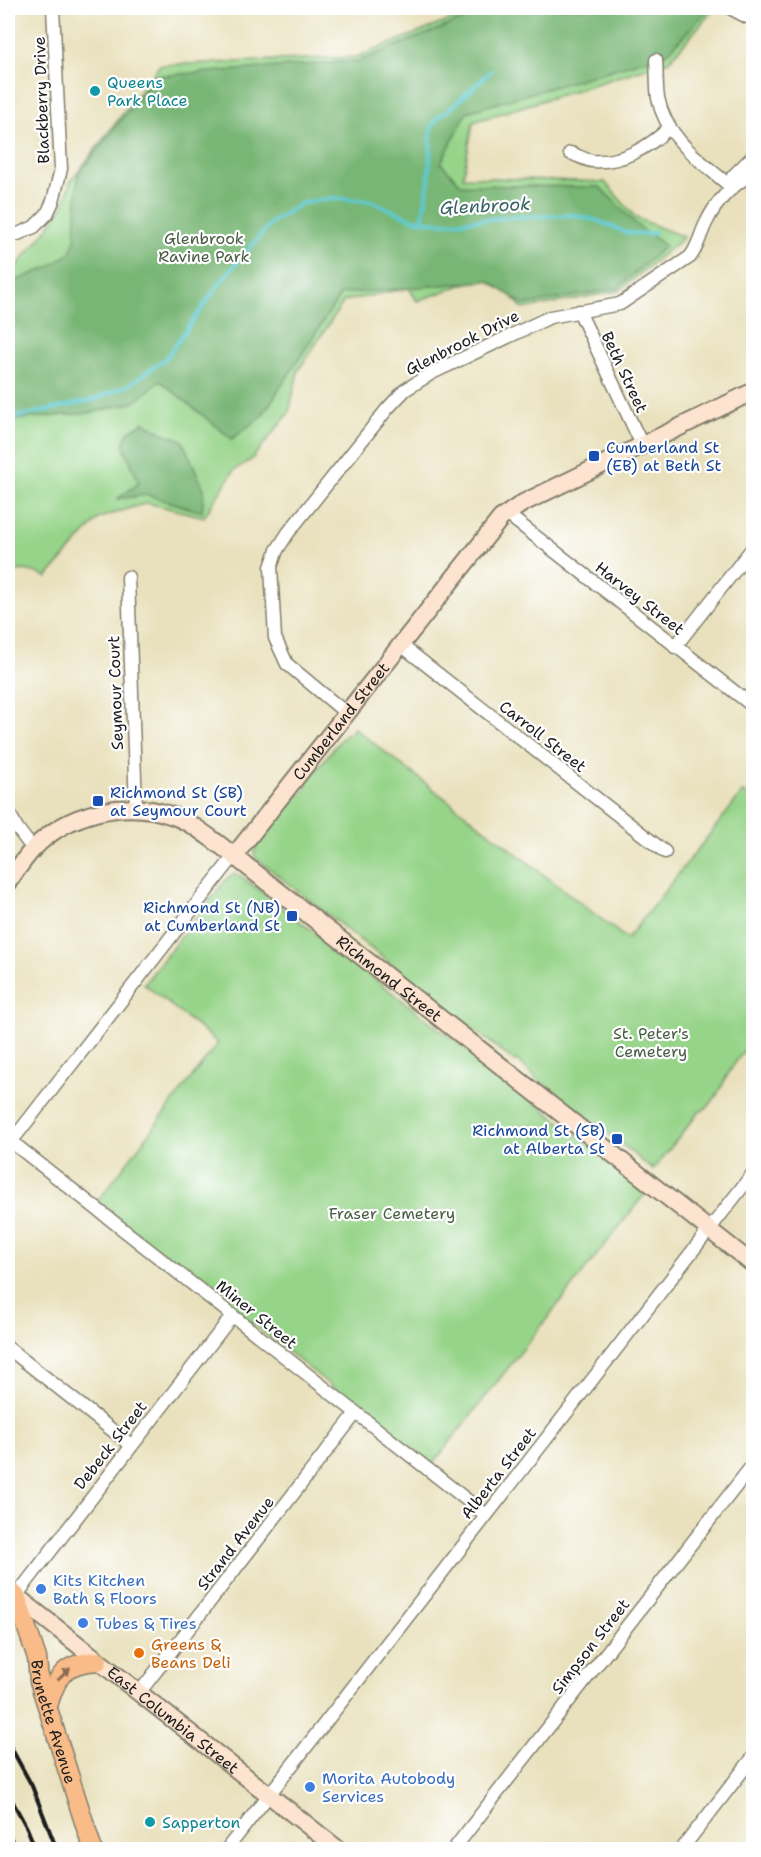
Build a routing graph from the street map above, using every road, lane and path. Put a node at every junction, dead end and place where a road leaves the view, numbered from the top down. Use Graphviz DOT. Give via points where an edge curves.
graph roads {
  1 [pos="53,8"];
  2 [pos="730,8"];
  3 [pos="753,17"];
  4 [pos="656,60"];
  5 [pos="669,128"];
  6 [pos="570,153"];
  7 [pos="753,155"];
  8 [pos="753,173"];
  9 [pos="732,188"];
  10 [pos="8,235"];
  11 [pos="579,311"];
  12 [pos="753,391"];
  13 [pos="642,445"];
  14 [pos="507,514"];
  15 [pos="753,546"];
  16 [pos="128,577"];
  17 [pos="401,645"];
  18 [pos="675,647"];
  19 [pos="753,707"];
  20 [pos="346,713"];
  21 [pos="136,808"];
  22 [pos="8,811"];
  23 [pos="33,849"];
  24 [pos="665,852"];
  25 [pos="234,856"];
  26 [pos="8,882"];
  27 [pos="9,1142"];
  28 [pos="753,1172"];
  29 [pos="709,1230"];
  30 [pos="753,1265"];
  31 [pos="232,1316"];
  32 [pos="8,1348"];
  33 [pos="356,1413"];
  34 [pos="131,1445"];
  35 [pos="753,1463"];
  36 [pos="486,1515"];
  37 [pos="10,1598"];
  38 [pos="98,1661"];
  39 [pos="139,1693"];
  40 [pos="48,1706"];
  41 [pos="753,1756"];
  42 [pos="268,1794"];
  43 [pos="93,1850"];
  44 [pos="226,1850"];
  45 [pos="339,1850"];
  46 [pos="453,1850"];
  47 [pos="681,1850"];
  1 -- 10 [label="street, Blackberry Drive" via="61,169 46,214 34,227"];
  2 -- 3 [label="street"];
  4 -- 5 [label="street" via="658,99"];
  5 -- 6 [label="street" via="646,147 624,156 591,161"];
  5 -- 9 [label="street"];
  7 -- 9 [label="street, Glenbrook Drive" via="733,176"];
  8 -- 9 [label="street, Glenbrook Drive"];
  9 -- 11 [label="street, Glenbrook Drive" via="684,263 620,304"];
  11 -- 13 [label="street, Beth Street"];
  11 -- 20 [label="street, Glenbrook Drive" via="550,316 405,390 277,550 270,584 274,638 279,651 287,664"];
  12 -- 13 [label="street, Cumberland Street"];
  13 -- 14 [label="street, Cumberland Street"];
  14 -- 17 [label="street, Cumberland Street"];
  14 -- 18 [label="street, Harvey Street"];
  15 -- 18 [label="street"];
  16 -- 21 [label="street, Seymour Court"];
  17 -- 20 [label="street, Cumberland Street"];
  17 -- 24 [label="street, Carroll Street"];
  18 -- 19 [label="street, Harvey Street"];
  20 -- 25 [label="street, Cumberland Street"];
  21 -- 23 [label="street, Richmond Street" via="82,816 54,831"];
  21 -- 25 [label="street, Richmond Street" via="171,815 190,824"];
  22 -- 23 [label="street"];
  23 -- 26 [label="street, Richmond Street"];
  25 -- 27 [label="street, Cumberland Street"];
  25 -- 29 [label="street, Richmond Street"];
  27 -- 31 [label="street, Miner Street"];
  28 -- 29 [label="street, Alberta Street"];
  29 -- 30 [label="street, Richmond Street"];
  29 -- 36 [label="street, Alberta Street"];
  31 -- 33 [label="street, Miner Street"];
  31 -- 34 [label="street, Debeck Street"];
  32 -- 34 [label="street"];
  33 -- 36 [label="street, Miner Street"];
  33 -- 39 [label="street, Strand Avenue"];
  34 -- 37 [label="street, Debeck Street"];
  35 -- 46 [label="street, Simpson Street"];
  36 -- 42 [label="street, Alberta Street"];
  37 -- 38 [label="street, East Columbia Street"];
  37 -- 40 [label="main road, Brunette Avenue"];
  38 -- 39 [label="street, East Columbia Street"];
  40 -- 38 [label="main road, one-way" via="59,1676 85,1662"];
  39 -- 42 [label="street, East Columbia Street"];
  40 -- 43 [label="main road, Brunette Avenue"];
  41 -- 47 [label="street"];
  42 -- 44 [label="street, Alberta Street"];
  42 -- 45 [label="street, East Columbia Street"];
}
